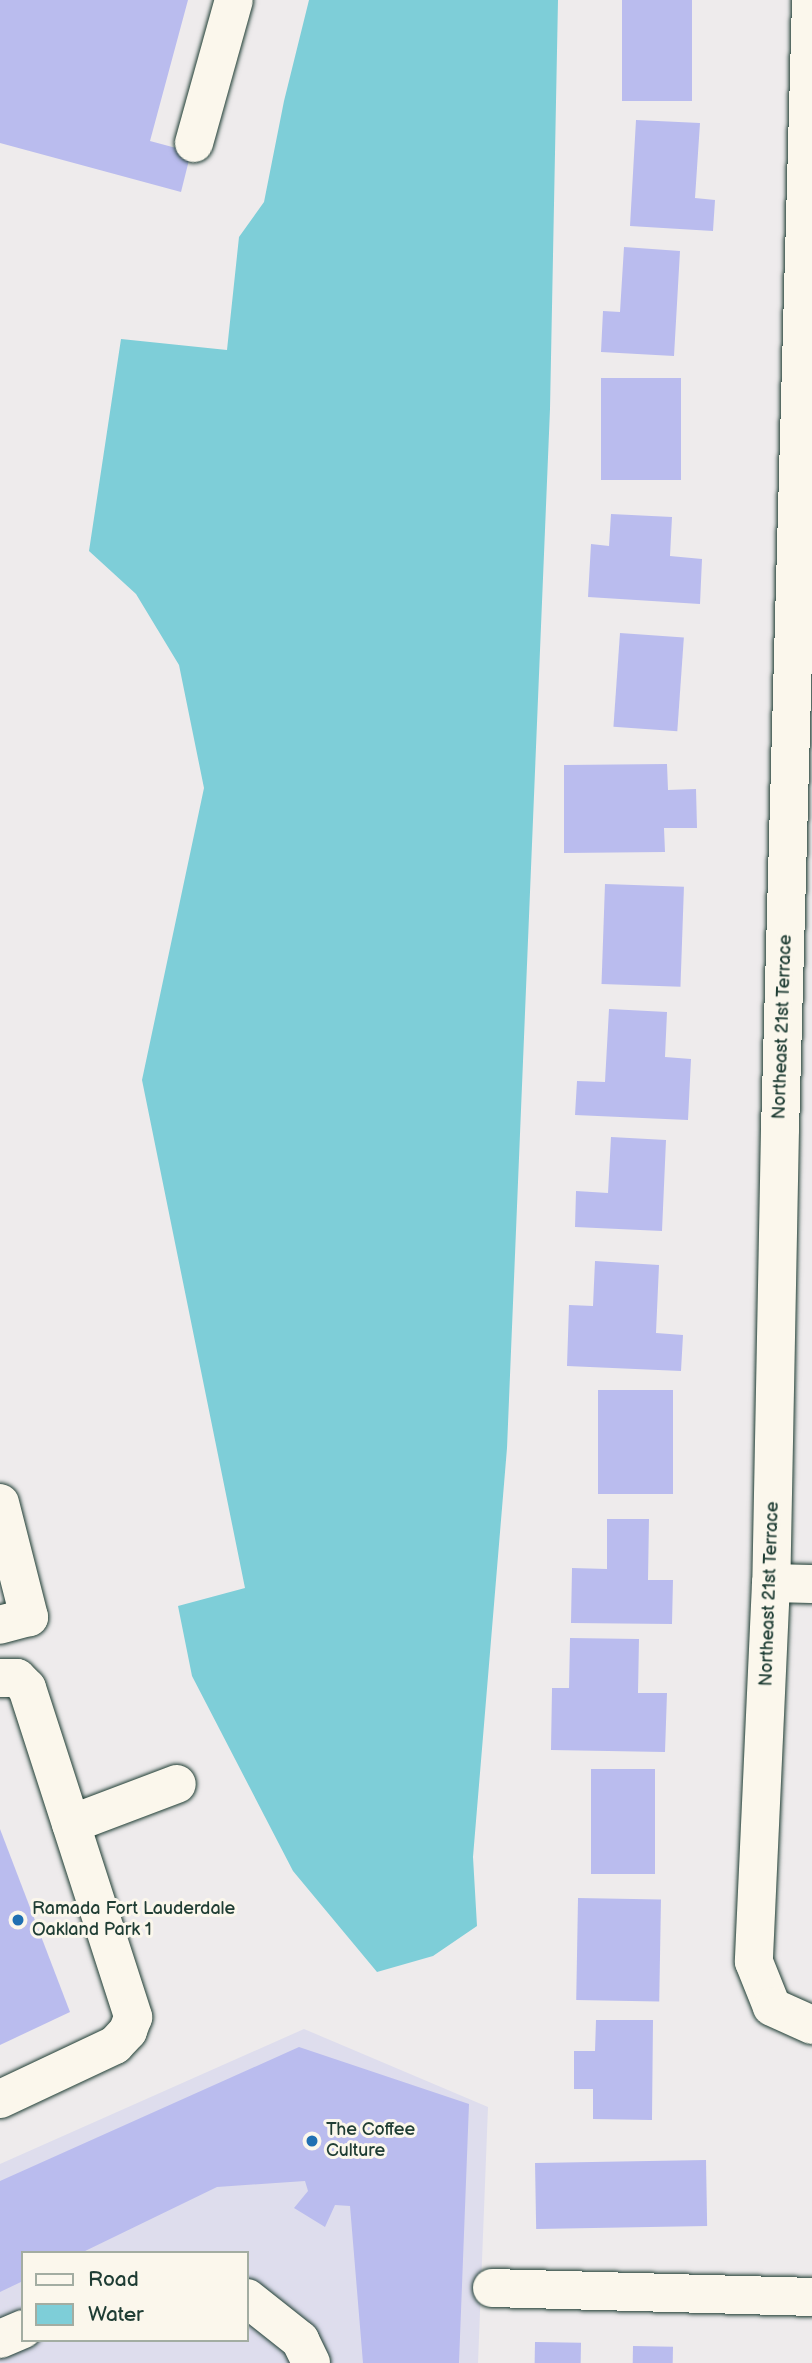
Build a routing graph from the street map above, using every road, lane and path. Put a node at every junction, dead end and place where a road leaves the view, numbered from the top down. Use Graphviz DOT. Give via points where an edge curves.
graph roads {
  1 [pos="234,0"];
  2 [pos="811,0"];
  3 [pos="194,143"];
  4 [pos="796,1129"];
  5 [pos="0,1503"];
  6 [pos="771,1583"];
  7 [pos="812,1584"];
  8 [pos="0,1625"];
  9 [pos="0,1678"];
  10 [pos="177,1784"];
  11 [pos="71,1824"];
  12 [pos="812,2025"];
  13 [pos="0,2099"];
  14 [pos="492,2288"];
  15 [pos="812,2297"];
  16 [pos="248,2299"];
  17 [pos="21,2330"];
  18 [pos="0,2339"];
  19 [pos="0,2353"];
  20 [pos="18,2363"];
  21 [pos="311,2363"];
  1 -- 3 [label="street"];
  2 -- 4 [label="street, Northeast 21st Terrace"];
  4 -- 6 [label="street, Northeast 21st Terrace"];
  5 -- 8 [label="street" via="29,1617"];
  6 -- 7 [label="street"];
  6 -- 12 [label="street, Northeast 21st Terrace" via="754,1962 772,2007"];
  9 -- 11 [label="street" via="17,1678 27,1688"];
  10 -- 11 [label="street"];
  11 -- 13 [label="street" via="134,2017 115,2045"];
  14 -- 15 [label="street"];
  16 -- 21 [label="street" via="300,2340"];
  17 -- 18 [label="street"];
  19 -- 20 [label="street"];
}
